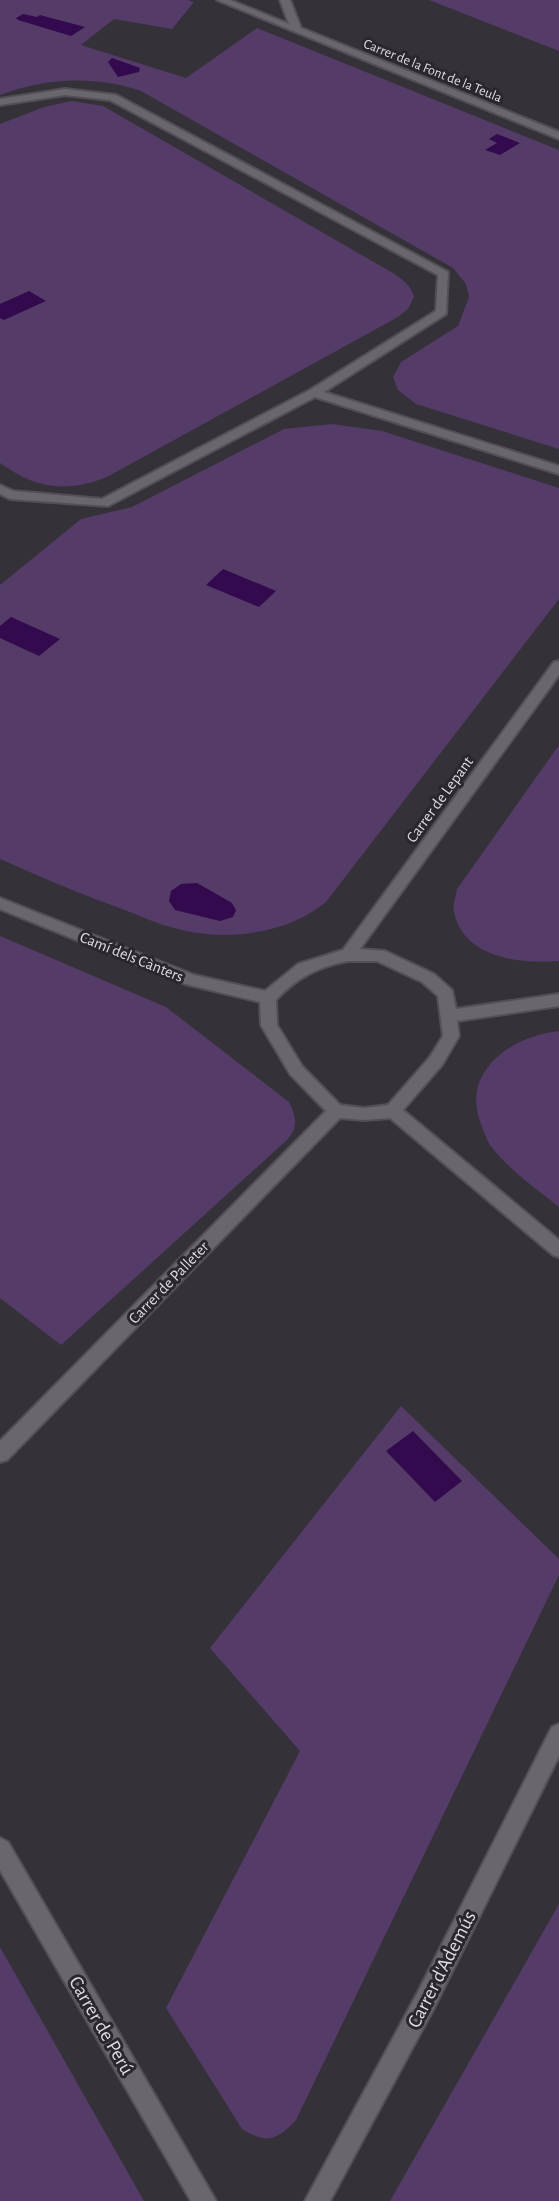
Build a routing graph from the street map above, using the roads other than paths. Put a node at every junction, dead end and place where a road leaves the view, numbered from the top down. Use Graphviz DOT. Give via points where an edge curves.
graph roads {
  1 [pos="222,0"];
  2 [pos="285,0"];
  3 [pos="296,29"];
  4 [pos="0,102"];
  5 [pos="559,136"];
  6 [pos="314,393"];
  7 [pos="559,470"];
  8 [pos="0,489"];
  9 [pos="559,665"];
  10 [pos="0,903"];
  11 [pos="348,955"];
  12 [pos="267,998"];
  13 [pos="559,1000"];
  14 [pos="451,1016"];
  15 [pos="336,1111"];
  16 [pos="393,1111"];
  17 [pos="559,1250"];
  18 [pos="0,1454"];
  19 [pos="559,1734"];
  20 [pos="0,1849"];
  21 [pos="204,2201"];
  22 [pos="317,2201"];
  1 -- 3 [label="street, Carrer de la Font de la Teula"];
  2 -- 3 [label="street"];
  3 -- 5 [label="street, Carrer de la Font de la Teula"];
  4 -- 6 [label="street" via="64,92 112,97 444,274 442,312"];
  6 -- 7 [label="street"];
  6 -- 8 [label="street" via="104,503 10,495"];
  9 -- 11 [label="street, Carrer de Lepant"];
  10 -- 12 [label="street, Camí dels Cànters" via="191,980"];
  11 -- 12 [label="street" via="315,962 287,977"];
  11 -- 14 [label="street" via="379,955 428,978 446,994"];
  12 -- 15 [label="street" via="269,1025 296,1070"];
  13 -- 14 [label="street"];
  14 -- 16 [label="street" via="451,1036 436,1061"];
  15 -- 16 [label="street"];
  15 -- 18 [label="street, Carrer de Palleter"];
  16 -- 17 [label="street"];
  19 -- 22 [label="street, Carrer d'Ademús" via="426,2000"];
  20 -- 21 [label="street, Carrer de Perú"];
}
